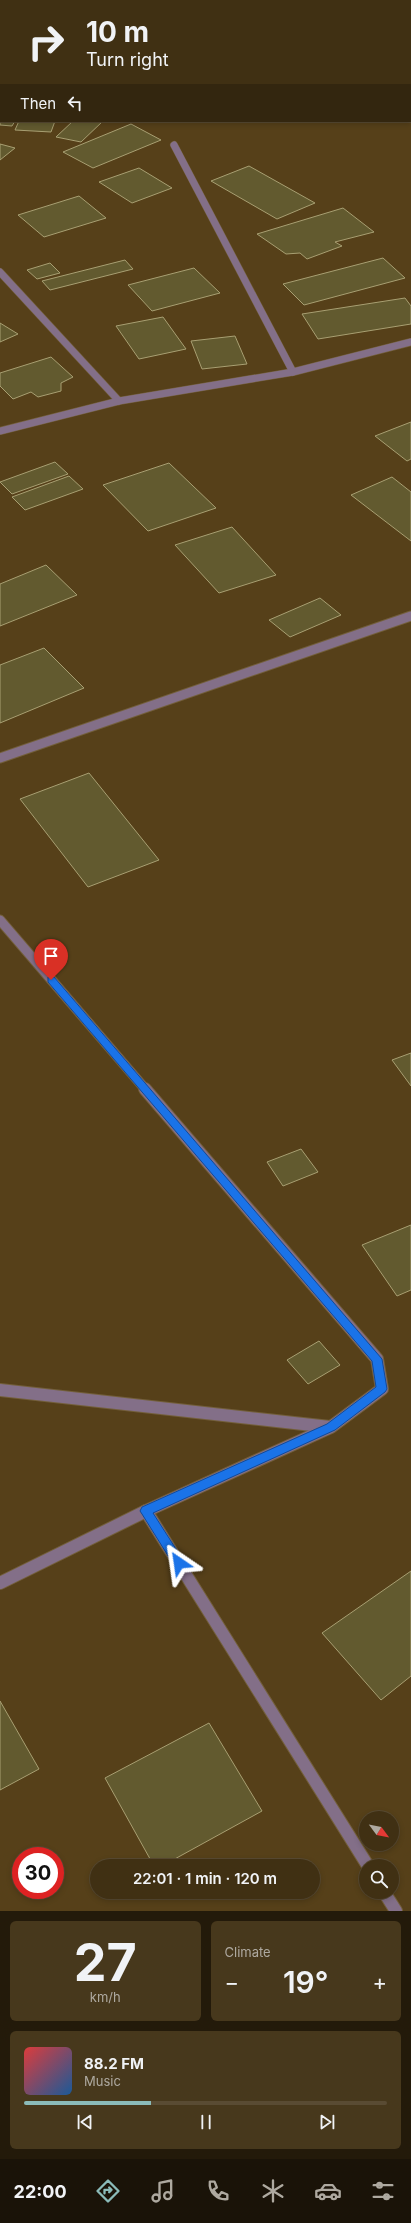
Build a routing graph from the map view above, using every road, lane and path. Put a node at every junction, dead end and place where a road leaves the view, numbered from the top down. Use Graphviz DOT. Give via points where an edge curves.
graph roads {
  1 [pos="174,145"];
  2 [pos="0,272"];
  3 [pos="411,342"];
  4 [pos="293,372"];
  5 [pos="120,401"];
  6 [pos="0,431"];
  7 [pos="411,616"];
  8 [pos="0,758"];
  9 [pos="0,920"];
  10 [pos="0,1390"];
  11 [pos="331,1427"];
  12 [pos="146,1511"];
  13 [pos="0,1583"];
  14 [pos="364,1859"];
  15 [pos="388,1899"];
  16 [pos="396,1911"];
  1 -- 4 [label="street"];
  2 -- 5 [label="street"];
  3 -- 4 [label="street"];
  4 -- 5 [label="street"];
  5 -- 6 [label="street"];
  7 -- 8 [label="street"];
  9 -- 11 [label="street" via="377,1359 382,1389"];
  10 -- 11 [label="street"];
  11 -- 12 [label="street"];
  12 -- 13 [label="street"];
  12 -- 14 [label="street"];
  15 -- 16 [label="street"];
}
